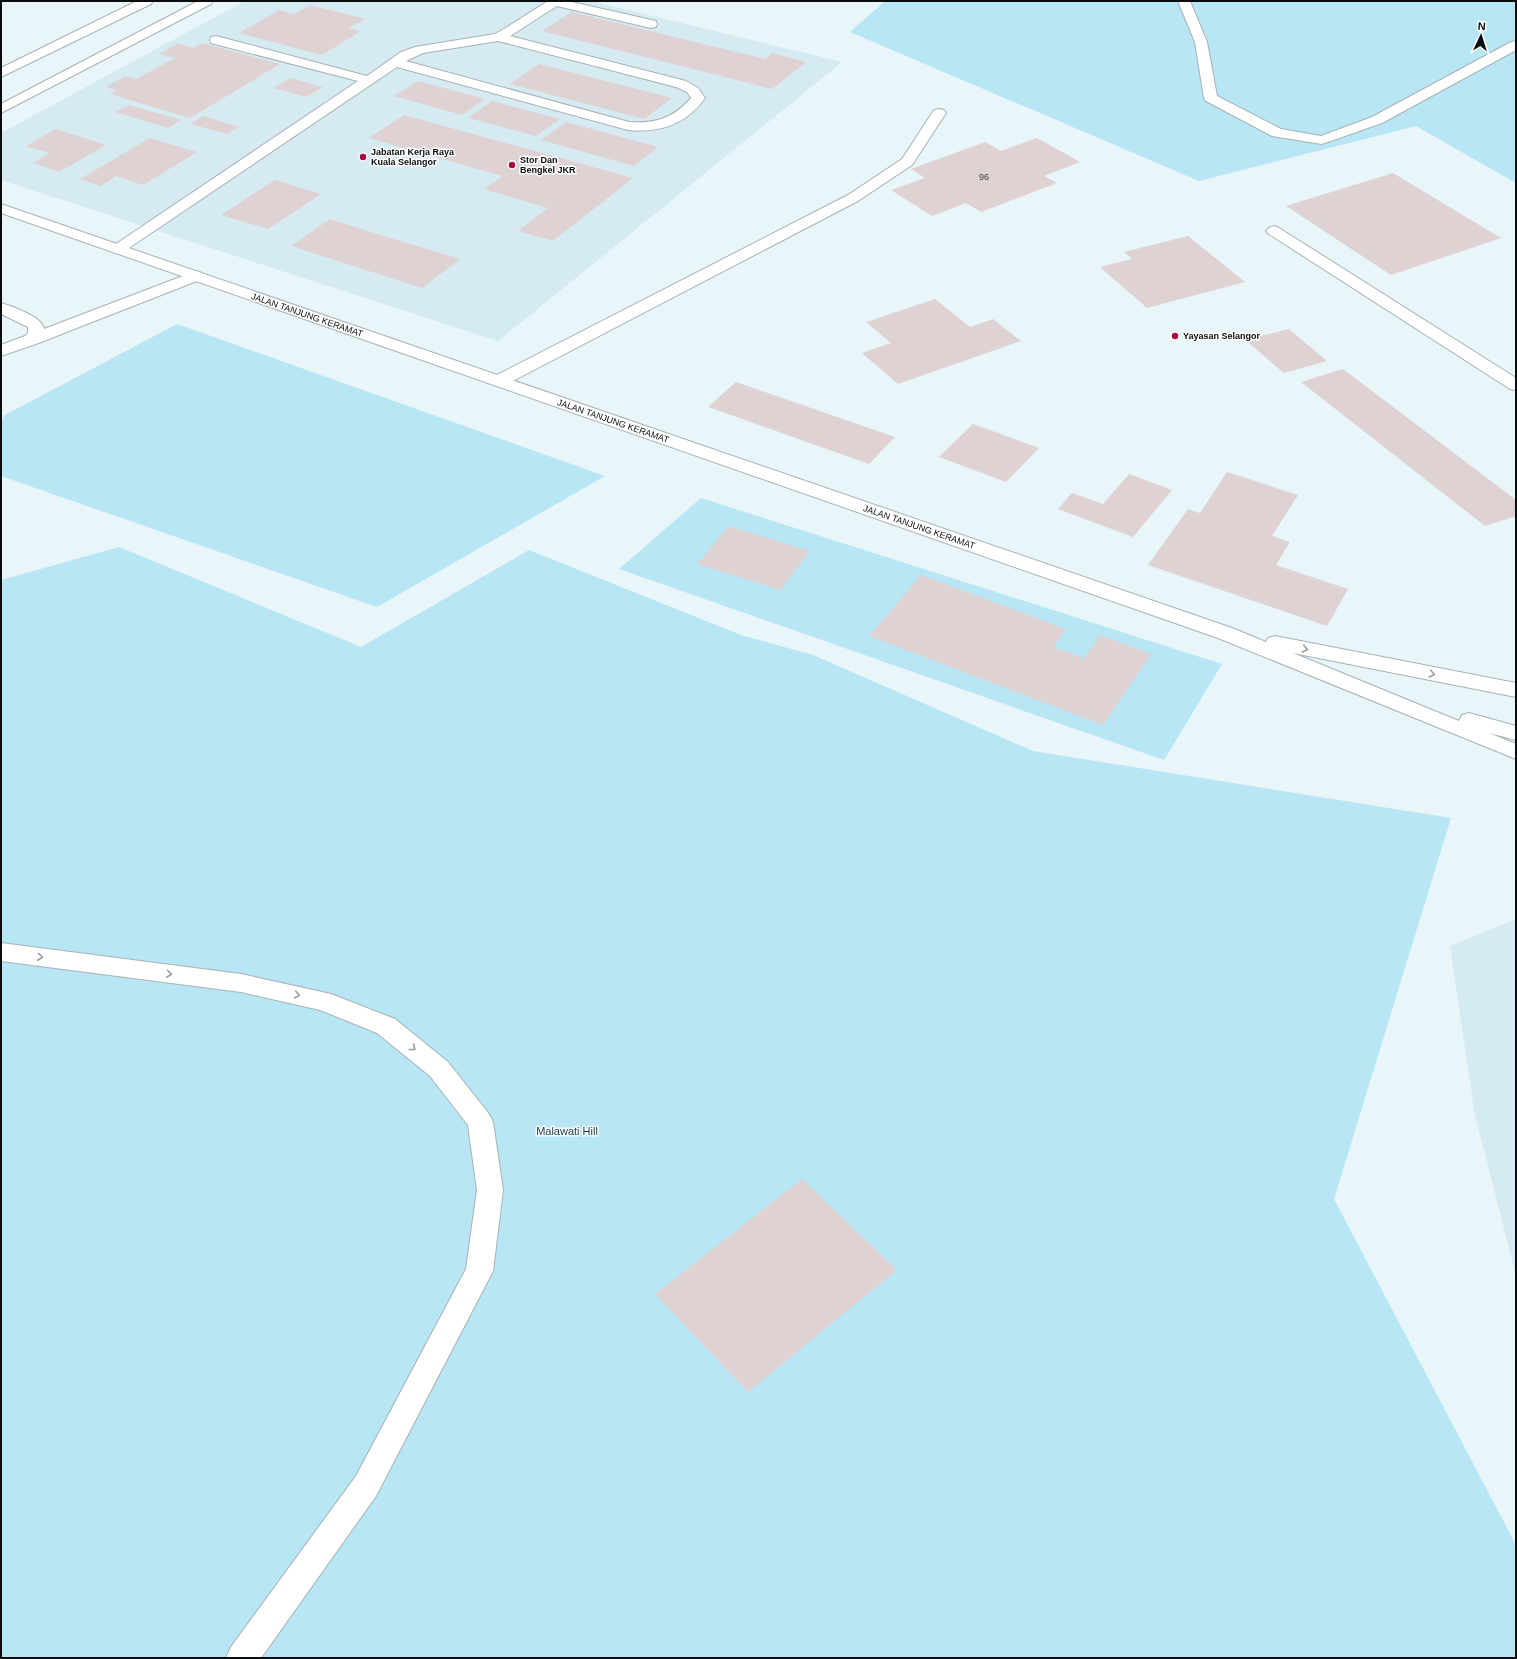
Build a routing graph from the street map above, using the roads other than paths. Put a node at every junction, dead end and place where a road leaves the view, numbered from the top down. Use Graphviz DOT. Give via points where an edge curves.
graph roads {
  1 [pos="147,1"];
  2 [pos="207,1"];
  3 [pos="1184,1"];
  4 [pos="555,2"];
  5 [pos="651,24"];
  6 [pos="498,38"];
  7 [pos="216,40"];
  8 [pos="1516,45"];
  9 [pos="394,62"];
  10 [pos="1,73"];
  11 [pos="368,80"];
  12 [pos="1,109"];
  13 [pos="939,113"];
  14 [pos="1,208"];
  15 [pos="1274,231"];
  16 [pos="118,249"];
  17 [pos="196,276"];
  18 [pos="1,308"];
  19 [pos="17,346"];
  20 [pos="1,351"];
  21 [pos="499,381"];
  22 [pos="1516,385"];
  23 [pos="1225,633"];
  24 [pos="1516,690"];
  25 [pos="1372,693"];
  26 [pos="1516,733"];
  27 [pos="1516,752"];
  28 [pos="1,952"];
  29 [pos="242,1658"];
  1 -- 10 [label="street"];
  2 -- 12 [label="street"];
  3 -- 8 [label="street" via="1201,42 1211,98 1277,133 1322,140 1377,120"];
  4 -- 5 [label="street"];
  4 -- 6 [label="street"];
  6 -- 9 [label="street" via="420,50"];
  6 -- 9 [label="street" via="681,84 690,87 698,98 667,124 641,128"];
  7 -- 11 [label="street"];
  9 -- 11 [label="street"];
  11 -- 16 [label="street"];
  13 -- 21 [label="street" via="907,162 853,198"];
  14 -- 16 [label="street, JALAN TANJUNG KERAMAT"];
  15 -- 22 [label="street"];
  16 -- 17 [label="street, JALAN TANJUNG KERAMAT"];
  17 -- 19 [label="street"];
  17 -- 21 [label="street, JALAN TANJUNG KERAMAT"];
  18 -- 19 [label="street" via="36,326 36,333 30,341"];
  19 -- 20 [label="street"];
  21 -- 23 [label="street, JALAN TANJUNG KERAMAT"];
  23 -- 24 [label="street, one-way"];
  23 -- 25 [label="street"];
  25 -- 26 [label="street"];
  25 -- 27 [label="street"];
  28 -- 29 [label="street, one-way" via="241,983 323,1001 386,1026 439,1069 480,1122 490,1190 479,1271 366,1486"];
}
